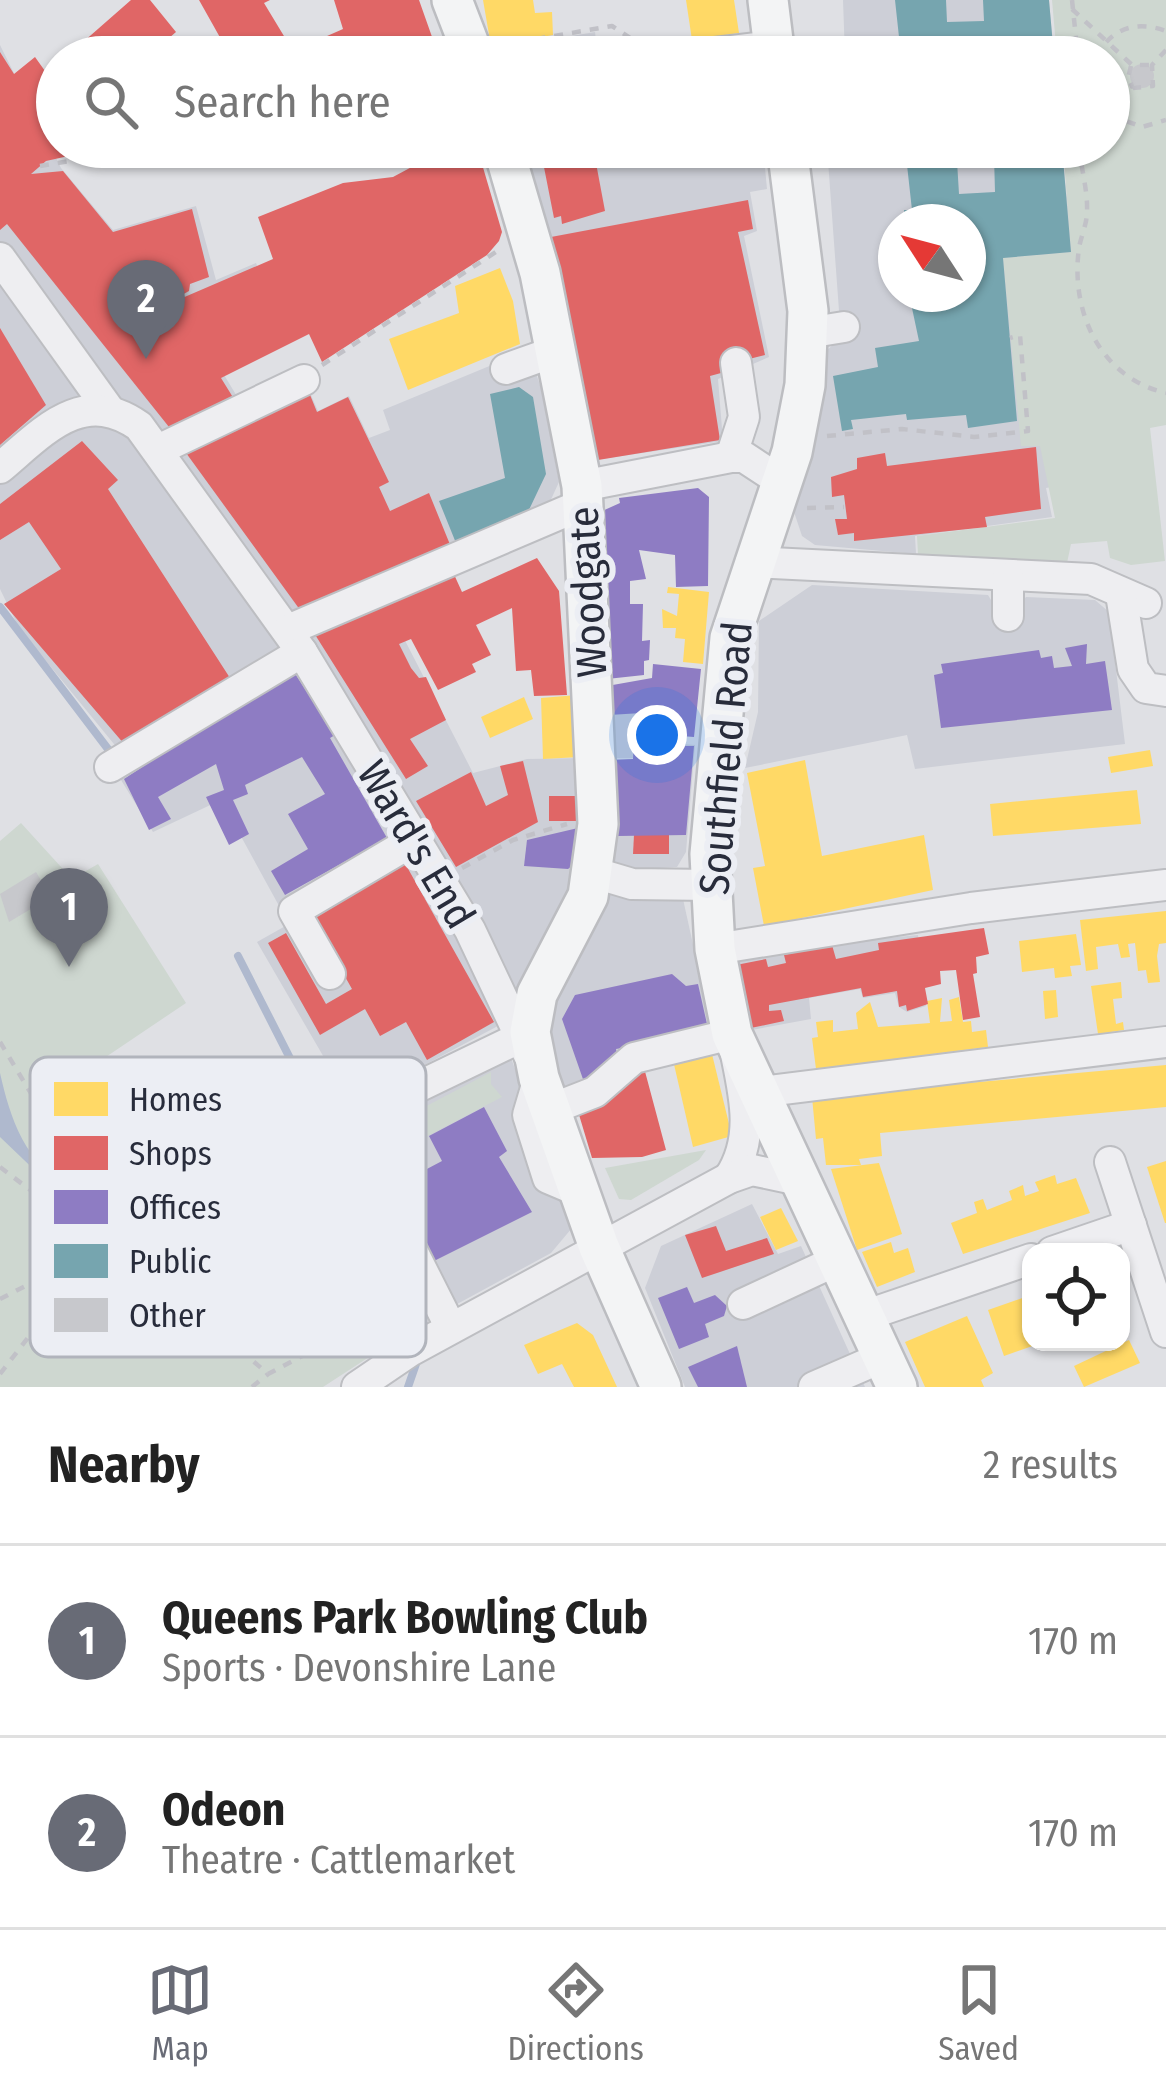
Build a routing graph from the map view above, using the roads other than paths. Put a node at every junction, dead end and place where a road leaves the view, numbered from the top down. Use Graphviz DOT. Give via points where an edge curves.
graph roads {
  1 [pos="452,0"];
  2 [pos="768,0"];
  3 [pos="466,36"];
  4 [pos="772,36"];
  5 [pos="508,168"];
  6 [pos="791,168"];
  7 [pos="0,258"];
  8 [pos="556,350"];
  9 [pos="736,363"];
  10 [pos="506,369"];
  11 [pos="304,380"];
  12 [pos="711,384"];
  13 [pos="742,396"];
  14 [pos="110,410"];
  15 [pos="158,450"];
  16 [pos="731,457"];
  17 [pos="787,467"];
  18 [pos="0,468"];
  19 [pos="582,495"];
  20 [pos="1092,548"];
  21 [pos="752,562"];
  22 [pos="1008,578"];
  23 [pos="1091,579"];
  24 [pos="1008,616"];
  25 [pos="295,641"];
  26 [pos="1166,691"];
  27 [pos="110,767"];
  28 [pos="416,839"];
  29 [pos="710,884"];
  30 [pos="1166,886"];
  31 [pos="619,887"];
  32 [pos="715,949"];
  33 [pos="330,974"];
  34 [pos="732,1034"];
  35 [pos="1166,1042"];
  36 [pos="534,1065"];
  37 [pos="760,1092"];
  38 [pos="426,1098"];
  39 [pos="1110,1162"];
  40 [pos="729,1178"];
  41 [pos="804,1181"];
  42 [pos="1131,1225"];
  43 [pos="1078,1243"];
  44 [pos="599,1247"];
  45 [pos="840,1259"];
  46 [pos="1022,1262"];
  47 [pos="426,1284"];
  48 [pos="743,1304"];
  49 [pos="864,1316"];
  50 [pos="448,1330"];
  51 [pos="1166,1331"];
  52 [pos="426,1342"];
  53 [pos="401,1357"];
  54 [pos="890,1372"];
  55 [pos="357,1387"];
  56 [pos="661,1387"];
  57 [pos="814,1387"];
  1 -- 3 [label="main road"];
  2 -- 4 [label="main road"];
  5 -- 8 [label="main road, Woodgate" via="549,271"];
  6 -- 17 [label="main road, Southfield Road" via="826,330"];
  7 -- 14 [label="street, Ward's End"];
  8 -- 10 [label="street"];
  8 -- 19 [label="main road, Woodgate"];
  9 -- 13 [label="street"];
  11 -- 15 [label="street"];
  12 -- 13 [label="street"];
  13 -- 16 [label="street"];
  14 -- 15 [label="street, Ward's End" via="139,426"];
  14 -- 18 [label="street" via="63,415"];
  15 -- 25 [label="street, Ward's End"];
  16 -- 17 [label="street"];
  16 -- 19 [label="street"];
  17 -- 21 [label="main road, Southfield Road"];
  19 -- 25 [label="street"];
  19 -- 31 [label="main road, Woodgate" via="598,824"];
  20 -- 23 [label="street"];
  21 -- 22 [label="street"];
  21 -- 29 [label="main road, Southfield Road" via="730,638"];
  22 -- 23 [label="street"];
  22 -- 24 [label="street"];
  23 -- 26 [label="street" via="1133,598 1133,669 1146,688"];
  25 -- 27 [label="street"];
  25 -- 28 [label="street, Ward's End"];
  28 -- 33 [label="street" via="294,911"];
  28 -- 36 [label="street, Ward's End"];
  29 -- 31 [label="street"];
  29 -- 32 [label="main road, Southfield Road"];
  30 -- 32 [label="street"];
  31 -- 36 [label="main road, Woodgate" via="571,911 537,994"];
  32 -- 34 [label="main road, Southfield Road"];
  34 -- 36 [label="street" via="634,1058 595,1092"];
  34 -- 37 [label="main road, Southfield Road"];
  34 -- 40 [label="street" via="748,1125 743,1158"];
  35 -- 37 [label="street"];
  36 -- 38 [label="street"];
  36 -- 44 [label="main road, Ward's End"];
  37 -- 41 [label="main road"];
  39 -- 42 [label="street"];
  40 -- 41 [label="street" via="752,1170"];
  40 -- 44 [label="street"];
  41 -- 45 [label="main road"];
  42 -- 43 [label="street"];
  42 -- 51 [label="street"];
  44 -- 50 [label="street"];
  44 -- 56 [label="main road, Ward's End"];
  45 -- 48 [label="street"];
  45 -- 49 [label="main road"];
  46 -- 49 [label="street"];
  47 -- 50 [label="street"];
  49 -- 54 [label="main road"];
  50 -- 52 [label="street"];
  53 -- 55 [label="street"];
  54 -- 57 [label="street"];
}
